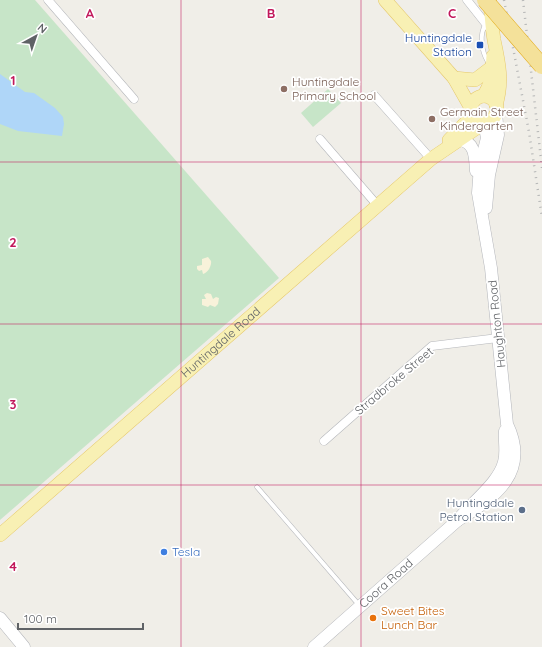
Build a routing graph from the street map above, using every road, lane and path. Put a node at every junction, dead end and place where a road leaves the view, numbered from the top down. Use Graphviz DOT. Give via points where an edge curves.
graph roads {
  1 [pos="48,0"];
  2 [pos="386,0"];
  3 [pos="467,0"];
  4 [pos="485,0"];
  5 [pos="490,0"];
  6 [pos="499,0"];
  7 [pos="489,19"];
  8 [pos="494,39"];
  9 [pos="542,50"];
  10 [pos="542,66"];
  11 [pos="492,67"];
  12 [pos="454,78"];
  13 [pos="374,95"];
  14 [pos="482,96"];
  15 [pos="134,99"];
  16 [pos="496,109"];
  17 [pos="478,117"];
  18 [pos="320,139"];
  19 [pos="460,140"];
  20 [pos="442,150"];
  21 [pos="431,159"];
  22 [pos="478,188"];
  23 [pos="378,206"];
  24 [pos="485,225"];
  25 [pos="498,338"];
  26 [pos="324,441"];
  27 [pos="503,477"];
  28 [pos="257,487"];
  29 [pos="0,535"];
  30 [pos="360,607"];
  31 [pos="0,618"];
  32 [pos="24,647"];
  33 [pos="314,647"];
  1 -- 15 [label="street"];
  2 -- 12 [label="main road"];
  3 -- 7 [label="street"];
  4 -- 10 [label="highway, bridge"];
  5 -- 7 [label="main road, Haughton Road"];
  6 -- 9 [label="highway"];
  7 -- 8 [label="main road, Haughton Road"];
  7 -- 11 [label="lane" via="482,33 485,56"];
  8 -- 11 [label="main road, Haughton Road"];
  8 -- 16 [label="main road, Haughton Road" via="501,74"];
  11 -- 12 [label="main road" via="475,80"];
  11 -- 14 [label="main road, Haughton Road" via="489,85"];
  12 -- 14 [label="main road"];
  12 -- 17 [label="main road"];
  13 -- 21 [label="street"];
  14 -- 16 [label="main road" via="490,98"];
  14 -- 17 [label="main road" via="476,99"];
  16 -- 17 [label="main road" via="491,120"];
  16 -- 24 [label="street, Haughton Road" via="498,135 489,175"];
  17 -- 19 [label="main road, Huntingdale Road"];
  17 -- 20 [label="main road, Huntingdale Road"];
  17 -- 22 [label="street, Haughton Road" via="487,138"];
  18 -- 23 [label="street"];
  19 -- 20 [label="main road, Huntingdale Road"];
  19 -- 22 [label="street" via="468,143 474,151"];
  20 -- 21 [label="main road, Huntingdale Road"];
  21 -- 23 [label="main road, Huntingdale Road"];
  22 -- 24 [label="street, Haughton Road"];
  23 -- 29 [label="main road, Huntingdale Road"];
  24 -- 25 [label="street, Haughton Road"];
  25 -- 26 [label="street, Stradbroke Street" via="432,346"];
  25 -- 27 [label="street, Haughton Road" via="507,424"];
  27 -- 30 [label="street, Coora Road"];
  28 -- 30 [label="lane"];
  30 -- 33 [label="street, Coora Road"];
  31 -- 32 [label="street"];
}
